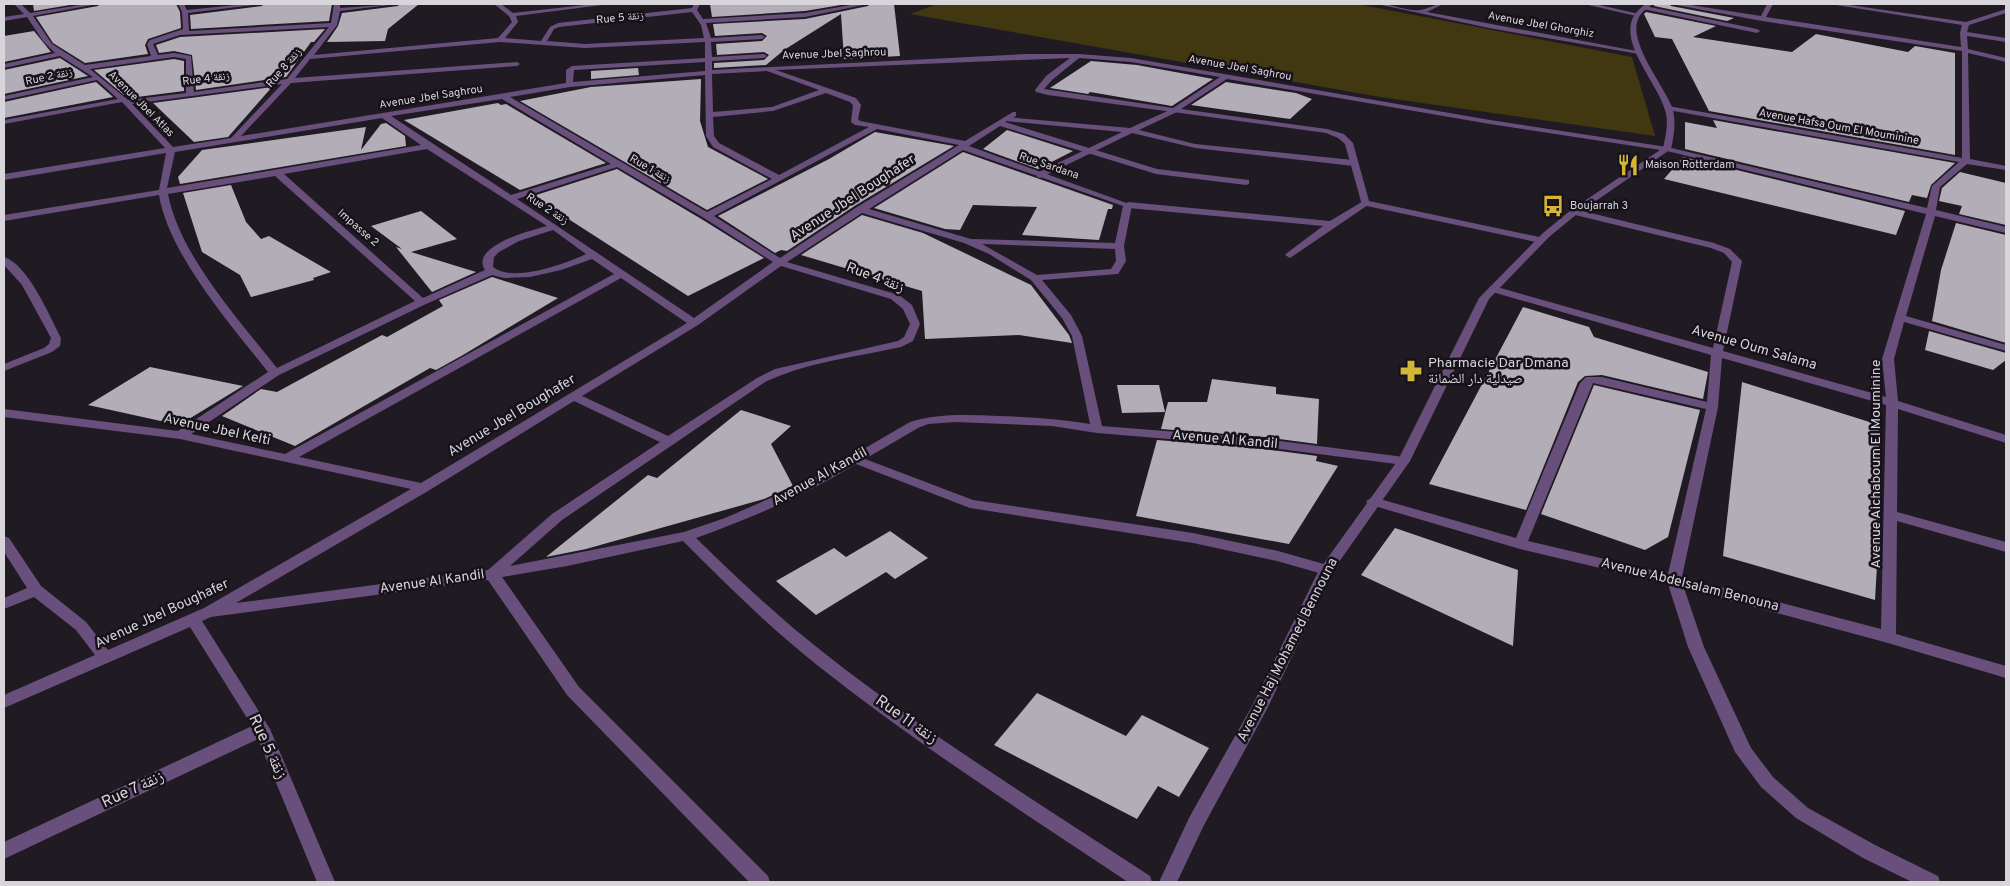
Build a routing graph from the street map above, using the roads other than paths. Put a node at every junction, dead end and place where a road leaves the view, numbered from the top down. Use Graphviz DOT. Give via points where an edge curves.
graph roads {
  1 [pos="16,4"];
  2 [pos="95,4"];
  3 [pos="181,4"];
  4 [pos="259,4"];
  5 [pos="395,4"];
  6 [pos="513,4"];
  7 [pos="606,4"];
  8 [pos="865,4"];
  9 [pos="1380,4"];
  10 [pos="1440,4"];
  11 [pos="1587,4"];
  12 [pos="1674,4"];
  13 [pos="1770,4"];
  14 [pos="1833,4"];
  15 [pos="498,5"];
  16 [pos="1648,6"];
  17 [pos="336,7"];
  18 [pos="695,7"];
  19 [pos="2006,11"];
  20 [pos="185,12"];
  21 [pos="1420,12"];
  22 [pos="29,14"];
  23 [pos="1636,14"];
  24 [pos="512,15"];
  25 [pos="1994,15"];
  26 [pos="1762,18"];
  27 [pos="2006,18"];
  28 [pos="4,19"];
  29 [pos="701,22"];
  30 [pos="334,25"];
  31 [pos="1965,28"];
  32 [pos="1757,31"];
  33 [pos="180,34"];
  34 [pos="762,37"];
  35 [pos="708,39"];
  36 [pos="500,40"];
  37 [pos="2006,40"];
  38 [pos="543,43"];
  39 [pos="1965,50"];
  40 [pos="1639,52"];
  41 [pos="59,54"];
  42 [pos="764,56"];
  43 [pos="1076,56"];
  44 [pos="155,57"];
  45 [pos="309,57"];
  46 [pos="708,59"];
  47 [pos="2006,60"];
  48 [pos="517,64"];
  49 [pos="4,66"];
  50 [pos="81,68"];
  51 [pos="762,68"];
  52 [pos="710,72"];
  53 [pos="1225,77"];
  54 [pos="99,78"];
  55 [pos="289,81"];
  56 [pos="570,86"];
  57 [pos="827,90"];
  58 [pos="190,94"];
  59 [pos="505,97"];
  60 [pos="4,98"];
  61 [pos="124,101"];
  62 [pos="1668,108"];
  63 [pos="1174,110"];
  64 [pos="709,115"];
  65 [pos="385,116"];
  66 [pos="1006,119"];
  67 [pos="4,122"];
  68 [pos="876,127"];
  69 [pos="1132,132"];
  70 [pos="234,139"];
  71 [pos="966,145"];
  72 [pos="428,146"];
  73 [pos="1667,149"];
  74 [pos="171,150"];
  75 [pos="1091,151"];
  76 [pos="1966,160"];
  77 [pos="1353,163"];
  78 [pos="620,164"];
  79 [pos="2006,168"];
  80 [pos="277,174"];
  81 [pos="1040,175"];
  82 [pos="4,177"];
  83 [pos="779,179"];
  84 [pos="1246,182"];
  85 [pos="163,192"];
  86 [pos="510,198"];
  87 [pos="1366,203"];
  88 [pos="1128,205"];
  89 [pos="860,209"];
  90 [pos="1574,212"];
  91 [pos="1932,212"];
  92 [pos="707,216"];
  93 [pos="4,218"];
  94 [pos="1332,224"];
  95 [pos="556,227"];
  96 [pos="2006,230"];
  97 [pos="967,240"];
  98 [pos="1541,240"];
  99 [pos="1119,246"];
  100 [pos="593,255"];
  101 [pos="1290,255"];
  102 [pos="4,260"];
  103 [pos="782,263"];
  104 [pos="492,271"];
  105 [pos="621,274"];
  106 [pos="1035,278"];
  107 [pos="1493,289"];
  108 [pos="422,302"];
  109 [pos="1901,318"];
  110 [pos="694,323"];
  111 [pos="2006,348"];
  112 [pos="1717,354"];
  113 [pos="4,368"];
  114 [pos="274,373"];
  115 [pos="572,396"];
  116 [pos="1892,403"];
  117 [pos="1712,407"];
  118 [pos="4,413"];
  119 [pos="1097,429"];
  120 [pos="180,436"];
  121 [pos="2006,439"];
  122 [pos="668,441"];
  123 [pos="286,459"];
  124 [pos="854,459"];
  125 [pos="1404,461"];
  126 [pos="423,488"];
  127 [pos="1373,501"];
  128 [pos="1891,515"];
  129 [pos="686,536"];
  130 [pos="4,541"];
  131 [pos="1520,544"];
  132 [pos="2006,547"];
  133 [pos="1326,570"];
  134 [pos="492,574"];
  135 [pos="1674,580"];
  136 [pos="36,590"];
  137 [pos="4,604"];
  138 [pos="208,612"];
  139 [pos="192,619"];
  140 [pos="1888,637"];
  141 [pos="106,658"];
  142 [pos="2006,672"];
  143 [pos="4,702"];
  144 [pos="262,729"];
  145 [pos="4,851"];
  146 [pos="326,882"];
  147 [pos="760,882"];
  148 [pos="1143,882"];
  149 [pos="1168,882"];
  150 [pos="1931,882"];
  1 -- 22 [label="street, Avenue Jbel Atlas"];
  2 -- 22 [label="street"];
  3 -- 20 [label="street"];
  4 -- 20 [label="street"];
  5 -- 17 [label="street"];
  6 -- 15 [label="street"];
  7 -- 24 [label="street"];
  8 -- 29 [label="street" via="805,16"];
  9 -- 21 [label="street, Avenue Jbel Ghorghiz"];
  10 -- 21 [label="street"];
  11 -- 23 [label="street"];
  12 -- 26 [label="street"];
  13 -- 26 [label="street"];
  14 -- 31 [label="street"];
  15 -- 24 [label="street"];
  16 -- 23 [label="street"];
  16 -- 32 [label="street"];
  17 -- 30 [label="street"];
  18 -- 29 [label="street"];
  18 -- 38 [label="street, Rue 5 زنقة" via="558,25"];
  19 -- 25 [label="street"];
  20 -- 33 [label="street" via="186,30"];
  21 -- 40 [label="street, Avenue Jbel Ghorghiz"];
  22 -- 28 [label="street"];
  22 -- 41 [label="street, Avenue Jbel Atlas" via="40,35"];
  23 -- 40 [label="street" via="1632,28"];
  24 -- 36 [label="street" via="515,22"];
  25 -- 27 [label="street"];
  25 -- 31 [label="street"];
  26 -- 39 [label="street"];
  29 -- 35 [label="street"];
  30 -- 33 [label="street"];
  30 -- 45 [label="street, Rue 8 زنقة"];
  31 -- 37 [label="street"];
  31 -- 39 [label="street"];
  33 -- 44 [label="street" via="152,41 150,44"];
  34 -- 35 [label="street"];
  35 -- 38 [label="street" via="585,46"];
  35 -- 46 [label="street"];
  36 -- 38 [label="street"];
  36 -- 45 [label="street"];
  39 -- 47 [label="street"];
  39 -- 76 [label="street"];
  40 -- 62 [label="street"];
  41 -- 49 [label="street"];
  41 -- 50 [label="street, Avenue Jbel Atlas"];
  42 -- 46 [label="street"];
  43 -- 51 [label="street, Avenue Jbel Saghrou"];
  43 -- 53 [label="street, Avenue Jbel Saghrou" via="1131,60"];
  43 -- 63 [label="street" via="1040,87 1041,91"];
  44 -- 50 [label="street"];
  44 -- 58 [label="street" via="178,54 189,57"];
  45 -- 55 [label="street, Rue 8 زنقة"];
  46 -- 52 [label="street"];
  46 -- 56 [label="street" via="572,68 569,70"];
  48 -- 55 [label="street, Rue 4 زنقة"];
  50 -- 54 [label="street, Avenue Jbel Atlas"];
  51 -- 52 [label="street, Avenue Jbel Saghrou"];
  51 -- 57 [label="street"];
  52 -- 56 [label="street, Avenue Jbel Saghrou"];
  52 -- 64 [label="street"];
  53 -- 63 [label="street"];
  53 -- 73 [label="street, Avenue Jbel Saghrou"];
  54 -- 60 [label="street, Rue 2 زنقة"];
  54 -- 61 [label="street, Avenue Jbel Atlas"];
  55 -- 58 [label="street, Rue 4 زنقة"];
  55 -- 70 [label="street, Rue 8 زنقة"];
  56 -- 59 [label="street, Avenue Jbel Saghrou"];
  57 -- 64 [label="street" via="773,109"];
  57 -- 68 [label="street, Rue Sardana" via="856,102 855,122"];
  58 -- 61 [label="street, Rue 4 زنقة"];
  59 -- 65 [label="street, Avenue Jbel Saghrou"];
  59 -- 78 [label="street, Rue 1 زنقة"];
  61 -- 67 [label="street, Rue 4 زنقة"];
  61 -- 74 [label="street, Avenue Jbel Atlas"];
  62 -- 73 [label="street" via="1671,132"];
  62 -- 76 [label="street, Avenue Hafsa Oum El Mouminine"];
  63 -- 69 [label="street"];
  63 -- 77 [label="street" via="1326,131 1341,136 1349,143"];
  64 -- 83 [label="street" via="710,136 716,145"];
  65 -- 70 [label="street, Avenue Jbel Saghrou"];
  65 -- 72 [label="street, Rue 2 زنقة"];
  66 -- 69 [label="street"];
  66 -- 71 [label="street, Avenue Jbel Boughafer"];
  66 -- 75 [label="street"];
  68 -- 71 [label="street, Rue Sardana"];
  68 -- 83 [label="street"];
  69 -- 75 [label="street"];
  69 -- 77 [label="street" via="1194,146"];
  70 -- 74 [label="street, Avenue Jbel Saghrou"];
  71 -- 81 [label="street, Rue Sardana"];
  71 -- 89 [label="street, Avenue Jbel Boughafer"];
  72 -- 80 [label="street"];
  72 -- 86 [label="street, Rue 2 زنقة"];
  73 -- 90 [label="street, Avenue Haj Mohamed Bennouna"];
  73 -- 91 [label="street, Avenue Jbel Saghrou"];
  74 -- 82 [label="street, Avenue Jbel Saghrou"];
  74 -- 85 [label="street, Avenue Jbel Atlas"];
  75 -- 81 [label="street"];
  75 -- 84 [label="street" via="1167,174"];
  76 -- 79 [label="street, Avenue Hafsa Oum El Mouminine"];
  76 -- 91 [label="street, Avenue Aichaboum El Mouminine" via="1936,186"];
  77 -- 87 [label="street"];
  78 -- 86 [label="street"];
  78 -- 92 [label="street, Rue 1 زنقة"];
  80 -- 85 [label="street"];
  80 -- 108 [label="street, Impasse 2"];
  81 -- 88 [label="street, Rue Sardana"];
  83 -- 92 [label="street"];
  85 -- 93 [label="street"];
  85 -- 114 [label="street, Avenue Jbel Atlas" via="174,233"];
  86 -- 95 [label="street, Rue 2 زنقة"];
  87 -- 94 [label="street"];
  87 -- 98 [label="street"];
  88 -- 94 [label="street, Rue Sardana"];
  88 -- 99 [label="street"];
  89 -- 97 [label="street"];
  89 -- 103 [label="street, Avenue Jbel Boughafer"];
  90 -- 98 [label="street, Avenue Haj Mohamed Bennouna"];
  90 -- 112 [label="street" via="1714,246 1734,257 1737,262"];
  91 -- 96 [label="street, Avenue Jbel Saghrou"];
  91 -- 109 [label="street, Avenue Aichaboum El Mouminine"];
  92 -- 103 [label="street, Rue 1 زنقة"];
  94 -- 101 [label="street"];
  95 -- 100 [label="street, Rue 2 زنقة"];
  95 -- 104 [label="street" via="512,241 491,253 487,264"];
  97 -- 99 [label="street"];
  97 -- 106 [label="street"];
  98 -- 107 [label="street, Avenue Haj Mohamed Bennouna"];
  99 -- 106 [label="street" via="1121,261 1114,272"];
  100 -- 104 [label="street" via="547,272"];
  100 -- 105 [label="street, Rue 2 زنقة"];
  102 -- 113 [label="street" via="30,290 56,338 54,346 48,350"];
  103 -- 110 [label="street, Avenue Jbel Boughafer" via="732,294"];
  103 -- 122 [label="street, Rue 4 زنقة" via="859,285 903,302 916,324 910,339 895,346 779,371"];
  104 -- 108 [label="street"];
  105 -- 110 [label="street, Rue 2 زنقة"];
  105 -- 123 [label="street"];
  106 -- 119 [label="street" via="1067,317 1077,336"];
  107 -- 112 [label="street, Avenue Oum Salama"];
  107 -- 125 [label="street, Avenue Haj Mohamed Bennouna" via="1484,298"];
  108 -- 114 [label="street"];
  109 -- 111 [label="street"];
  109 -- 116 [label="street, Avenue Aichaboum El Mouminine" via="1888,359"];
  110 -- 115 [label="street, Avenue Jbel Boughafer"];
  112 -- 116 [label="street, Avenue Oum Salama"];
  112 -- 117 [label="street"];
  114 -- 120 [label="street"];
  115 -- 122 [label="street"];
  115 -- 126 [label="street, Avenue Jbel Boughafer"];
  116 -- 121 [label="street, Avenue Oum Salama"];
  116 -- 128 [label="street, Avenue Aichaboum El Mouminine"];
  117 -- 131 [label="street" via="1590,379 1586,382"];
  117 -- 135 [label="street"];
  118 -- 120 [label="street, Avenue Jbel Kelti"];
  119 -- 124 [label="street, Avenue Al Kandil" via="1052,422 939,419 914,425"];
  119 -- 125 [label="street, Avenue Al Kandil" via="1266,443"];
  120 -- 123 [label="street, Avenue Jbel Kelti"];
  122 -- 134 [label="street" via="540,530"];
  123 -- 126 [label="street, Avenue Jbel Kelti"];
  124 -- 129 [label="street, Avenue Al Kandil" via="810,486 730,522"];
  124 -- 133 [label="street" via="970,504 1193,538"];
  125 -- 127 [label="street, Avenue Haj Mohamed Bennouna"];
  126 -- 138 [label="street, Avenue Jbel Boughafer"];
  127 -- 131 [label="street, Avenue Abdelsalam Benouna"];
  127 -- 133 [label="street, Avenue Haj Mohamed Bennouna"];
  128 -- 132 [label="street"];
  128 -- 140 [label="street, Avenue Aichaboum El Mouminine"];
  129 -- 134 [label="street, Avenue Al Kandil"];
  129 -- 148 [label="street, Rue 11 زنقة" via="748,597 843,676"];
  130 -- 136 [label="street"];
  131 -- 135 [label="street, Avenue Abdelsalam Benouna"];
  133 -- 149 [label="street, Avenue Haj Mohamed Bennouna" via="1259,709 1196,822"];
  134 -- 138 [label="street, Avenue Al Kandil"];
  134 -- 147 [label="street" via="573,691"];
  135 -- 140 [label="street, Avenue Abdelsalam Benouna"];
  135 -- 150 [label="street" via="1696,647 1744,752 1767,782 1802,813"];
  136 -- 137 [label="street"];
  136 -- 141 [label="street" via="81,626"];
  138 -- 139 [label="street, Avenue Jbel Boughafer"];
  139 -- 141 [label="street, Avenue Jbel Boughafer"];
  139 -- 144 [label="street, Rue 5 زنقة"];
  140 -- 142 [label="street, Avenue Abdelsalam Benouna"];
  141 -- 143 [label="street, Avenue Jbel Boughafer"];
  144 -- 145 [label="street, Rue 7 زنقة"];
  144 -- 146 [label="street, Rue 5 زنقة"];
}
